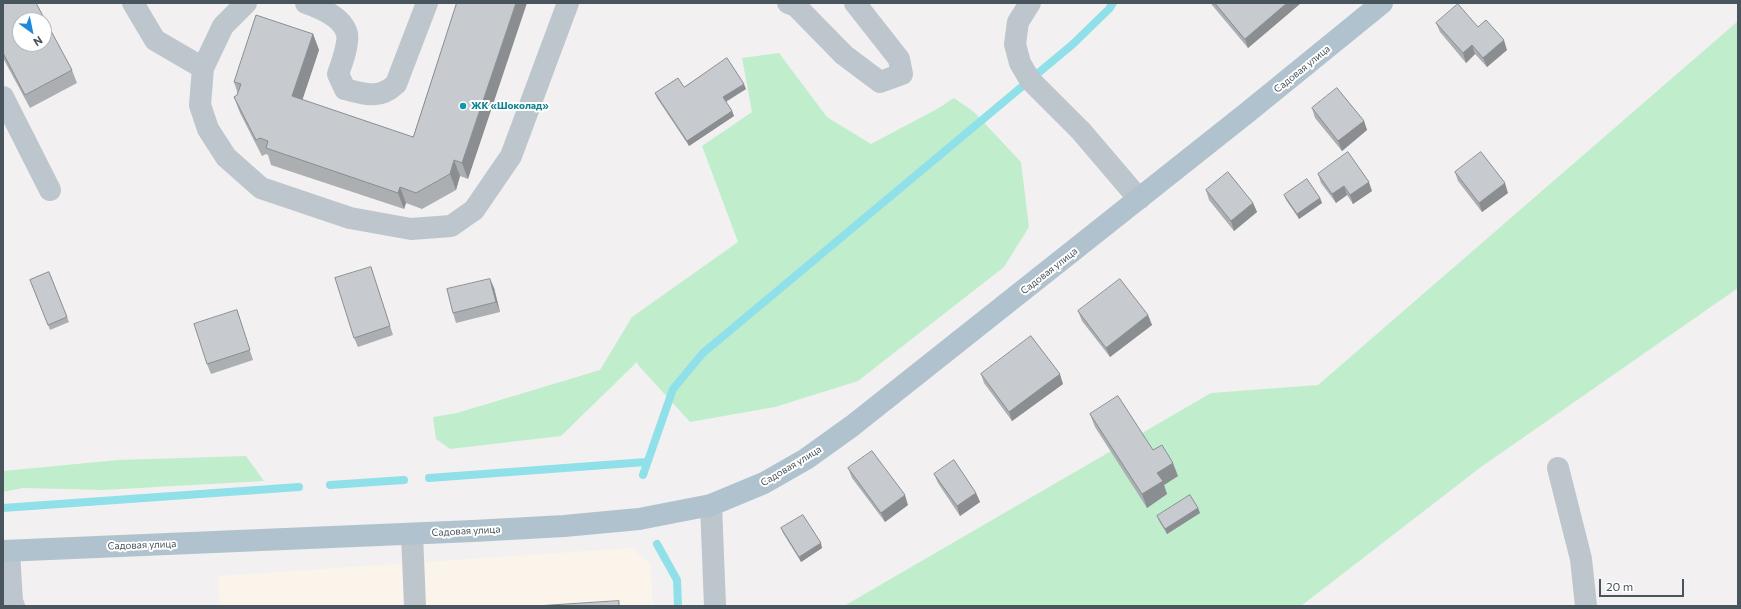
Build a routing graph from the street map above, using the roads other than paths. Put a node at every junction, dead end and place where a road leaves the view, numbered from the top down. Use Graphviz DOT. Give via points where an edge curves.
graph roads {
  1 [pos="133,3"];
  2 [pos="246,3"];
  3 [pos="306,3"];
  4 [pos="427,3"];
  5 [pos="568,3"];
  6 [pos="788,3"];
  7 [pos="855,3"];
  8 [pos="1030,3"];
  9 [pos="1382,3"];
  10 [pos="203,68"];
  11 [pos="3,97"];
  12 [pos="50,190"];
  13 [pos="1139,199"];
  14 [pos="1558,468"];
  15 [pos="711,505"];
  16 [pos="412,534"];
  17 [pos="6,551"];
  18 [pos="14,606"];
  19 [pos="415,606"];
  20 [pos="715,606"];
  21 [pos="1586,606"];
  1 -- 10 [label="street" via="156,40"];
  2 -- 10 [label="street" via="223,26"];
  3 -- 4 [label="street" via="318,7 338,20 347,35 338,74 345,88 370,95 387,92 396,84"];
  5 -- 10 [label="street" via="511,156 474,210 450,226 411,229 350,218 261,188 226,157 208,130 200,105"];
  6 -- 7 [label="street" via="796,6 844,55 880,82 902,74 899,59"];
  8 -- 13 [label="street" via="1018,22 1015,44 1020,63 1030,80 1081,130"];
  9 -- 13 [label="main road, Садовая улица"];
  11 -- 12 [label="street"];
  13 -- 15 [label="main road, Садовая улица" via="806,459 764,483"];
  14 -- 21 [label="street" via="1581,559"];
  15 -- 16 [label="main road, Садовая улица" via="639,519 564,526"];
  15 -- 20 [label="street"];
  16 -- 17 [label="main road, Садовая улица"];
  16 -- 19 [label="street"];
  17 -- 18 [label="street"];
}
